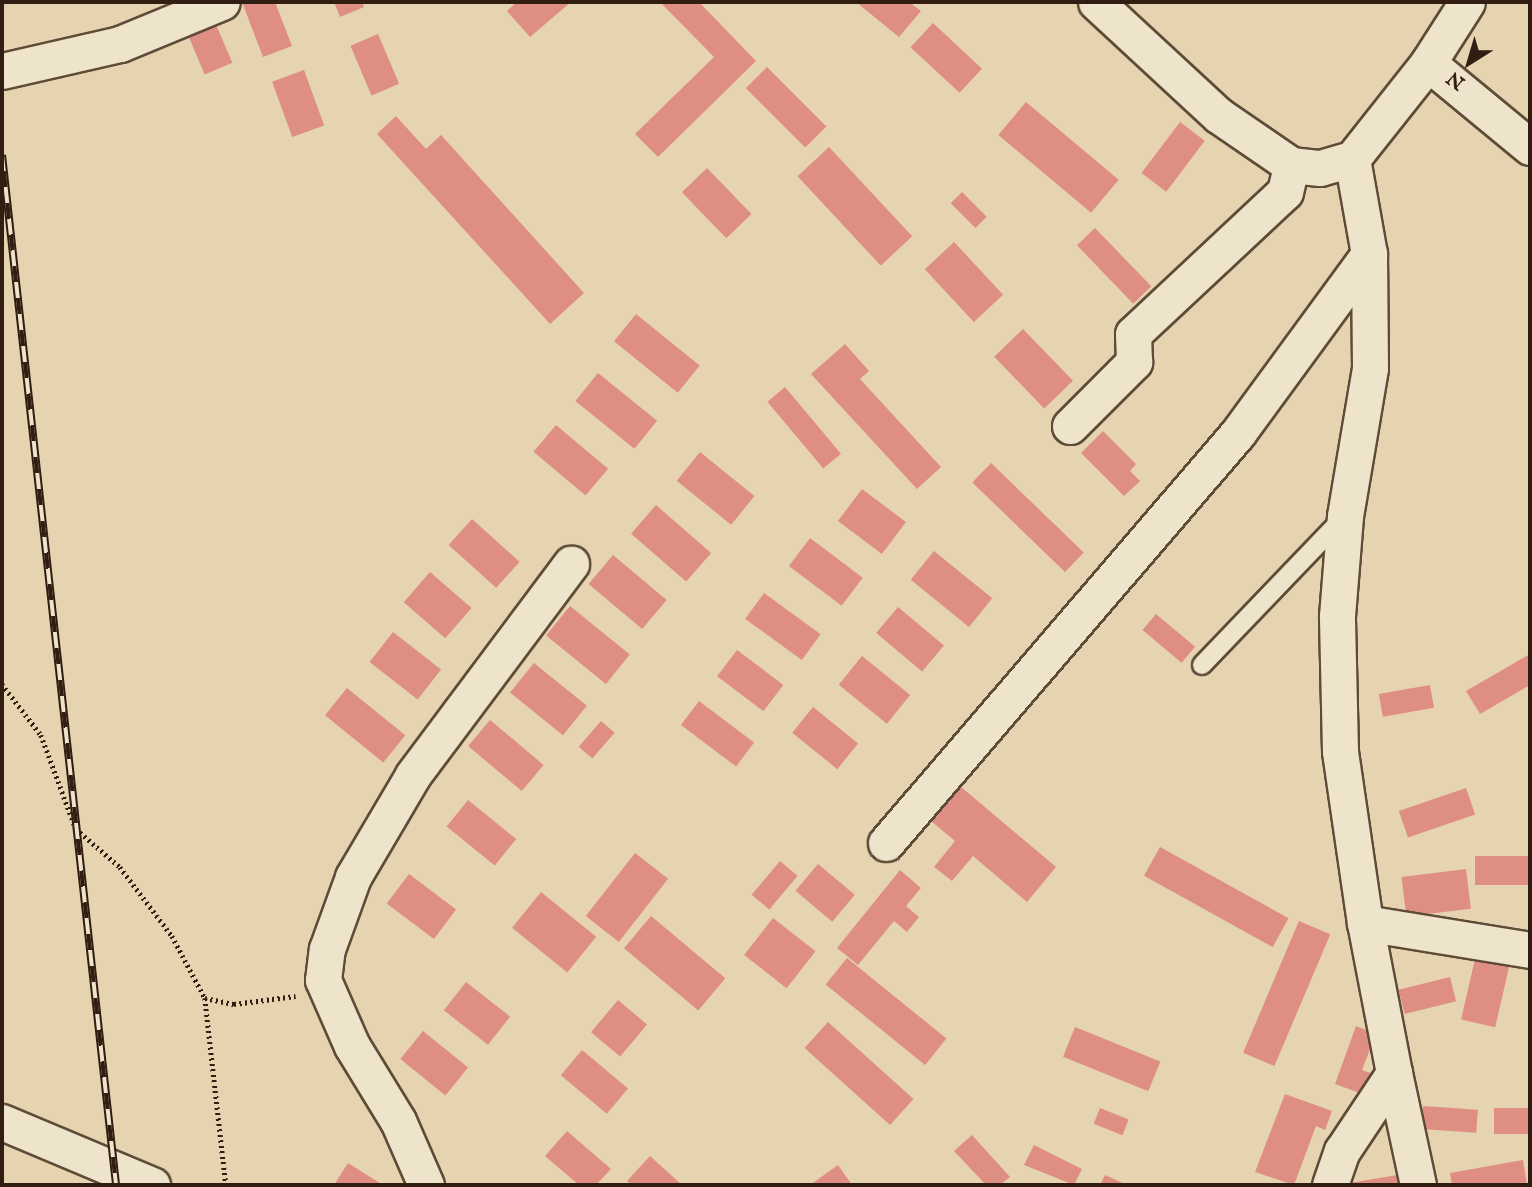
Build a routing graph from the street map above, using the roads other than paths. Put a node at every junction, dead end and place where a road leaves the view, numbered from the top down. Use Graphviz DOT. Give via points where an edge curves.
graph roads {
  1 [pos="222,2"];
  2 [pos="1096,2"];
  3 [pos="1467,2"];
  4 [pos="1428,63"];
  5 [pos="2,71"];
  6 [pos="1530,147"];
  7 [pos="1352,159"];
  8 [pos="1291,165"];
  9 [pos="1369,254"];
  10 [pos="1070,426"];
  11 [pos="1345,516"];
  12 [pos="571,564"];
  13 [pos="1202,665"];
  14 [pos="886,843"];
  15 [pos="1364,923"];
  16 [pos="1530,950"];
  17 [pos="1394,1073"];
  18 [pos="2,1122"];
  19 [pos="152,1185"];
  20 [pos="426,1185"];
  21 [pos="1330,1185"];
  22 [pos="1418,1185"];
  1 -- 5 [label="street" via="120,44"];
  2 -- 8 [label="street" via="1218,115"];
  3 -- 4 [label="street"];
  4 -- 6 [label="street"];
  4 -- 7 [label="street"];
  7 -- 8 [label="street" via="1320,168"];
  7 -- 9 [label="street"];
  8 -- 10 [label="street" via="1285,192 1133,334 1134,362"];
  9 -- 11 [label="street" via="1370,368"];
  9 -- 14 [label="street" via="1238,433"];
  11 -- 13 [label="lane"];
  11 -- 15 [label="street" via="1337,616 1340,751"];
  12 -- 20 [label="street" via="413,775 353,877 327,949 323,979 352,1046 398,1121"];
  15 -- 16 [label="street"];
  15 -- 17 [label="street"];
  17 -- 21 [label="street" via="1342,1151"];
  17 -- 22 [label="street"];
  18 -- 19 [label="street"];
}
